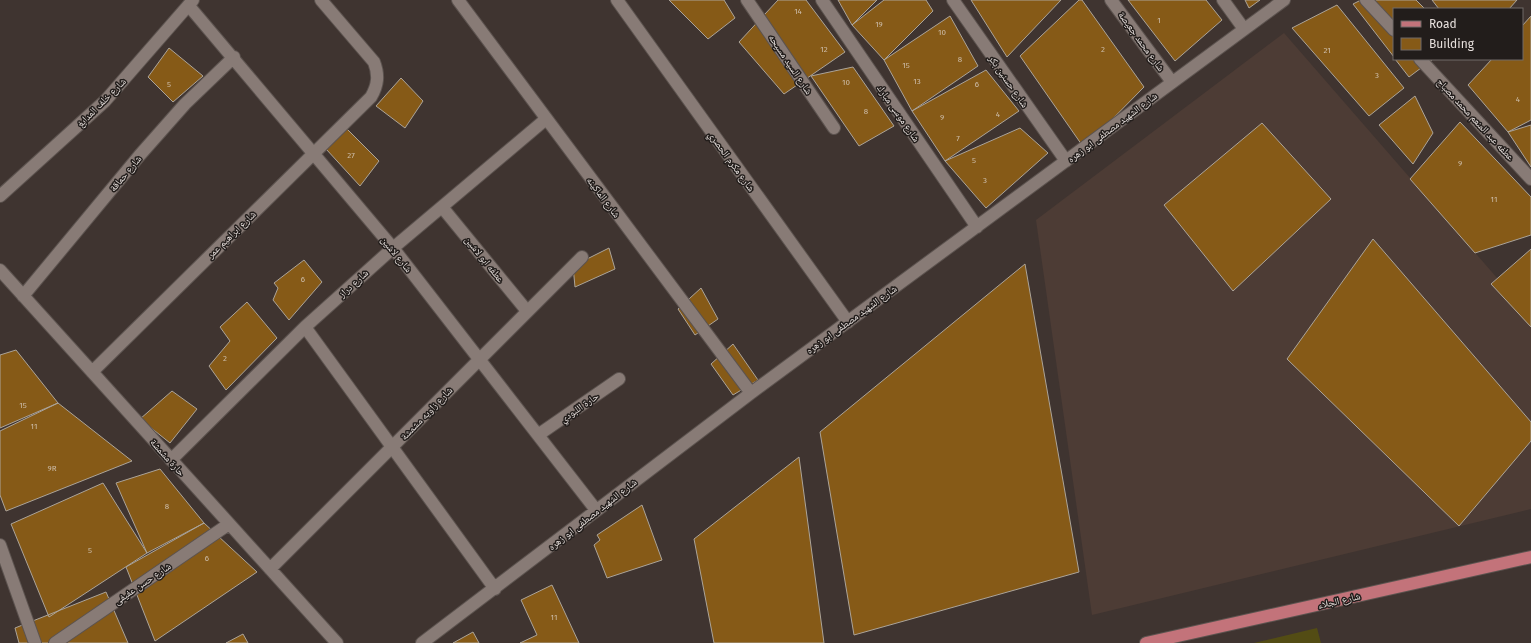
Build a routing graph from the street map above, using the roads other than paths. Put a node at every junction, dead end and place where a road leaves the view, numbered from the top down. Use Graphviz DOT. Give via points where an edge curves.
graph roads {
  1 [pos="321,0"];
  2 [pos="458,0"];
  3 [pos="617,0"];
  4 [pos="747,0"];
  5 [pos="822,0"];
  6 [pos="953,0"];
  7 [pos="1111,0"];
  8 [pos="1223,0"];
  9 [pos="1284,0"];
  10 [pos="1366,0"];
  11 [pos="191,3"];
  12 [pos="1244,29"];
  13 [pos="1393,29"];
  14 [pos="234,57"];
  15 [pos="1421,60"];
  16 [pos="1172,82"];
  17 [pos="546,119"];
  18 [pos="834,128"];
  19 [pos="313,154"];
  20 [pos="1066,162"];
  21 [pos="1531,179"];
  22 [pos="0,196"];
  23 [pos="442,207"];
  24 [pos="977,227"];
  25 [pos="393,248"];
  26 [pos="582,257"];
  27 [pos="0,270"];
  28 [pos="23,296"];
  29 [pos="527,311"];
  30 [pos="848,322"];
  31 [pos="305,328"];
  32 [pos="479,359"];
  33 [pos="92,372"];
  34 [pos="619,379"];
  35 [pos="751,393"];
  36 [pos="538,435"];
  37 [pos="392,448"];
  38 [pos="171,460"];
  39 [pos="596,510"];
  40 [pos="229,524"];
  41 [pos="0,544"];
  42 [pos="1531,557"];
  43 [pos="270,569"];
  44 [pos="495,589"];
  45 [pos="35,643"];
  46 [pos="55,643"];
  47 [pos="337,643"];
  48 [pos="422,643"];
  49 [pos="1146,643"];
  1 -- 19 [label="street, شارع ابراهيم عمر" via="374,62 377,80 376,89 371,97"];
  2 -- 17 [label="street, شارع الماكينه"];
  3 -- 30 [label="street, شارع مكرم الحصري"];
  4 -- 18 [label="street, شارع السيد مسيحه"];
  5 -- 24 [label="street, شارع موسى مبارك"];
  6 -- 20 [label="street, شارع حسنين بكر"];
  7 -- 16 [label="street, شارع محمد جعيصة"];
  8 -- 12 [label="street"];
  9 -- 12 [label="street, شارع الشهيد مصطفى ابو زهره"];
  10 -- 13 [label="street"];
  11 -- 14 [label="street, شارع لاشين"];
  11 -- 22 [label="street, شارع خلف المدابغ" via="105,101"];
  12 -- 16 [label="street, شارع الشهيد مصطفى ابو زهره"];
  14 -- 19 [label="street, شارع لاشين"];
  14 -- 28 [label="street, شارع حماقة" via="184,104"];
  15 -- 21 [label="street, عطفه عبد المنعم محمد مصباح"];
  16 -- 20 [label="street, شارع الشهيد مصطفى ابو زهره"];
  17 -- 23 [label="street, شارع دراز"];
  17 -- 35 [label="street, شارع الماكينه"];
  19 -- 25 [label="street, شارع لاشين"];
  19 -- 33 [label="street, شارع ابراهيم عمر"];
  20 -- 24 [label="street, شارع الشهيد مصطفى ابو زهره"];
  23 -- 25 [label="street, شارع دراز"];
  23 -- 29 [label="street, عطفه ابو لاشين"];
  24 -- 30 [label="street, شارع الشهيد مصطفى ابو زهره"];
  25 -- 31 [label="street, شارع دراز"];
  25 -- 32 [label="street, شارع لاشين"];
  26 -- 29 [label="street, شارع زاويه مشمشة"];
  27 -- 28 [label="street, حارة مشمشة"];
  28 -- 33 [label="street, حارة مشمشة"];
  29 -- 32 [label="street, شارع زاويه مشمشة"];
  30 -- 35 [label="street, شارع الشهيد مصطفى ابو زهره"];
  31 -- 37 [label="street"];
  31 -- 38 [label="street, شارع دراز"];
  32 -- 36 [label="street, شارع لاشين"];
  32 -- 37 [label="street, شارع زاويه مشمشة"];
  33 -- 38 [label="street, حارة مشمشة"];
  34 -- 36 [label="street, حارة اللبودي"];
  35 -- 39 [label="street, شارع الشهيد مصطفى ابو زهره"];
  36 -- 39 [label="street, شارع لاشين"];
  37 -- 43 [label="street, شارع زاويه مشمشة"];
  37 -- 44 [label="street"];
  38 -- 40 [label="street, حارة مشمشة"];
  39 -- 44 [label="street, شارع الشهيد مصطفى ابو زهره"];
  40 -- 43 [label="street, حارة مشمشة"];
  40 -- 46 [label="street, شارع حسن عفيفى"];
  41 -- 45 [label="street"];
  42 -- 49 [label="main road, شارع الجلاء"];
  43 -- 47 [label="street, حارة مشمشة"];
  44 -- 48 [label="street, شارع الشهيد مصطفى ابو زهره"];
}
